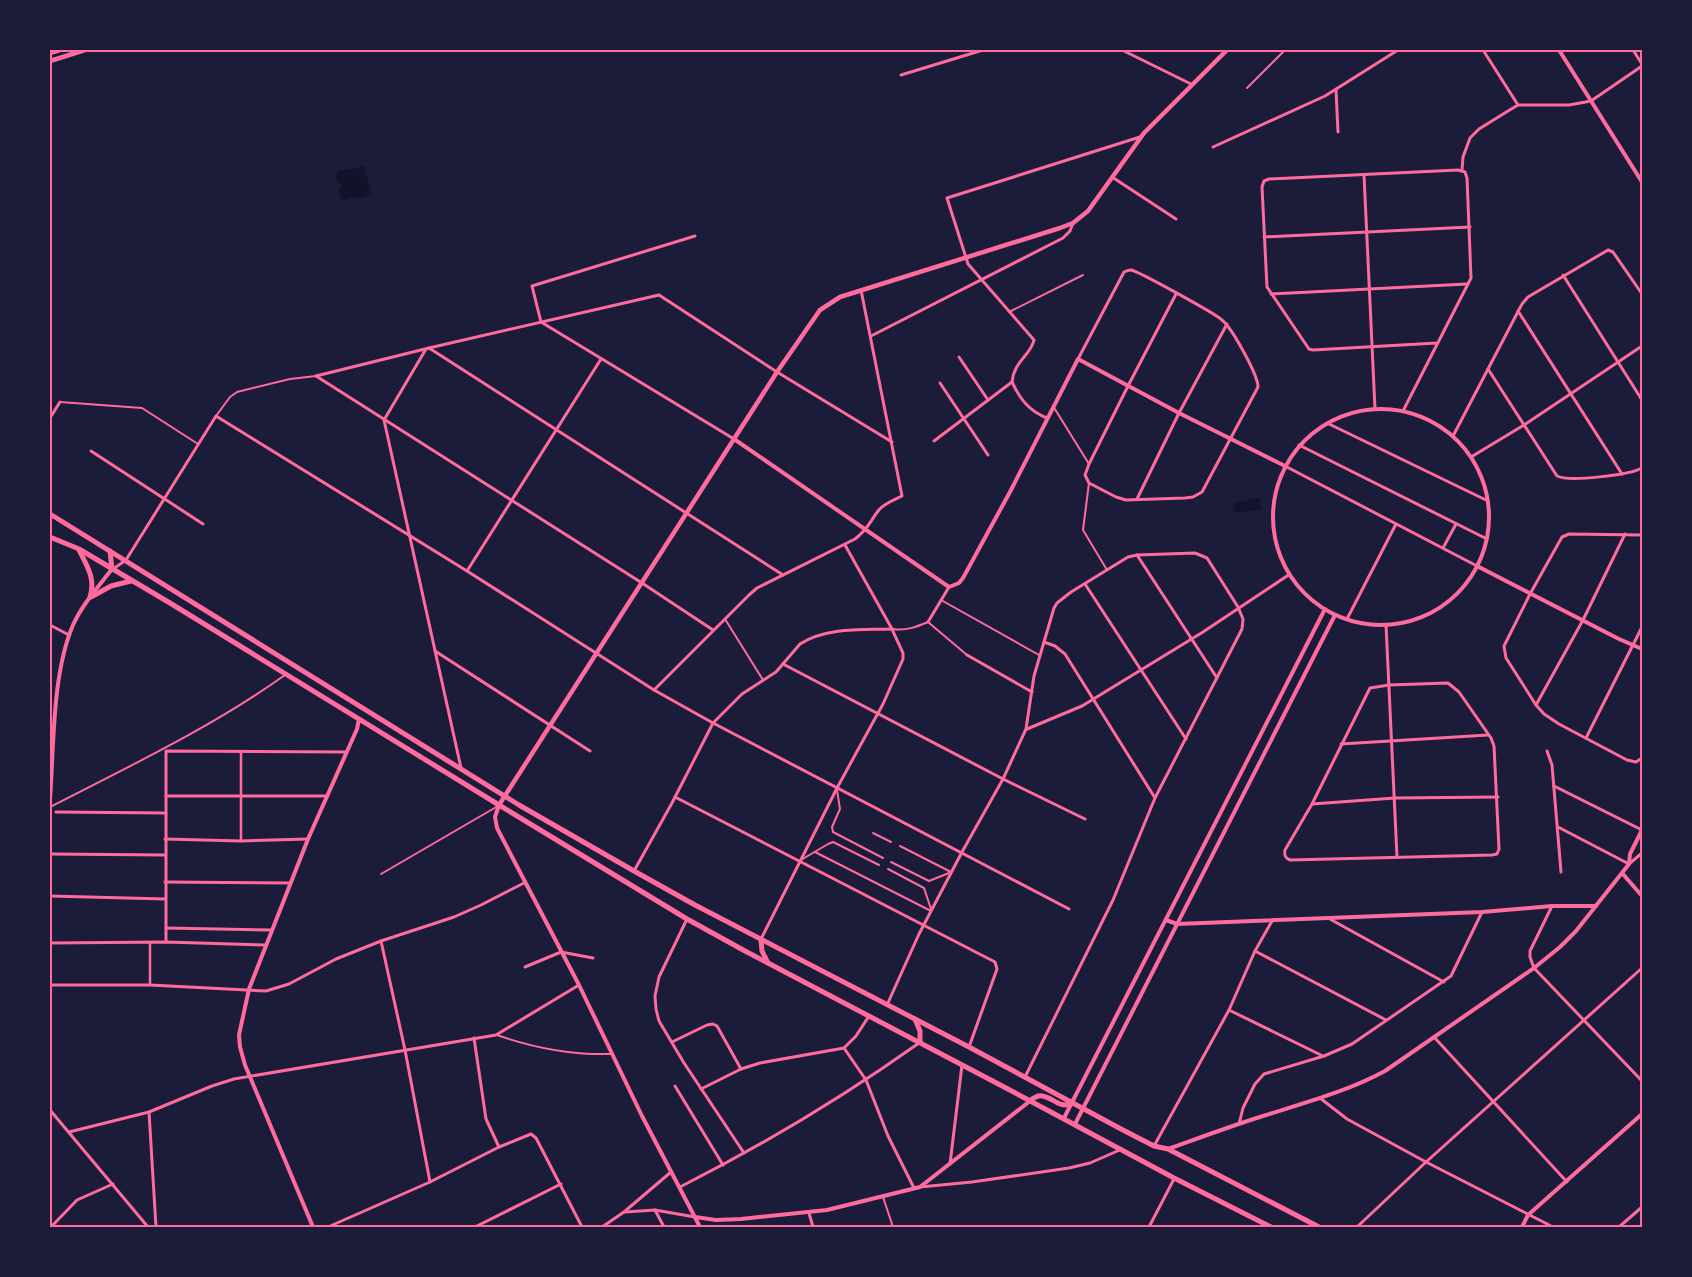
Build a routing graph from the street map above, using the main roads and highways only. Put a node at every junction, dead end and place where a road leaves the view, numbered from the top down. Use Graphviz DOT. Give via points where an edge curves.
graph roads {
  1 [pos="60,50"];
  2 [pos="85,50"];
  3 [pos="1226,50"];
  4 [pos="50,53"];
  5 [pos="50,61"];
  6 [pos="50,516"];
  7 [pos="51,539"];
  8 [pos="79,549"];
  9 [pos="110,551"];
  10 [pos="112,569"];
  11 [pos="132,580"];
  12 [pos="363,708"];
  13 [pos="359,719"];
  14 [pos="504,796"];
  15 [pos="499,806"];
  16 [pos="761,940"];
  17 [pos="768,964"];
  18 [pos="914,1018"];
  19 [pos="920,1042"];
  20 [pos="1030,1100"];
  21 [pos="1072,1103"];
  22 [pos="1271,1227"];
  23 [pos="1319,1227"];
  1 -- 4 [label="main road"];
  2 -- 5 [label="main road"];
  3 -- 14 [label="main road" via="1141,137 1091,208 1073,222 861,290 834,300 820,310"];
  6 -- 9 [label="main road"];
  7 -- 8 [label="main road"];
  8 -- 10 [label="main road"];
  8 -- 11 [label="main road" via="92,578 90,597"];
  9 -- 10 [label="main road"];
  9 -- 12 [label="main road"];
  10 -- 11 [label="main road"];
  11 -- 13 [label="main road"];
  12 -- 13 [label="main road"];
  12 -- 14 [label="main road"];
  13 -- 15 [label="main road"];
  14 -- 15 [label="main road"];
  14 -- 16 [label="main road"];
  15 -- 17 [label="main road"];
  16 -- 17 [label="main road"];
  16 -- 18 [label="main road"];
  17 -- 19 [label="main road"];
  18 -- 19 [label="main road" via="920,1031"];
  18 -- 21 [label="main road"];
  19 -- 20 [label="main road"];
  20 -- 21 [label="main road" via="1043,1095 1062,1105"];
  20 -- 22 [label="main road"];
  21 -- 23 [label="main road"];
}
